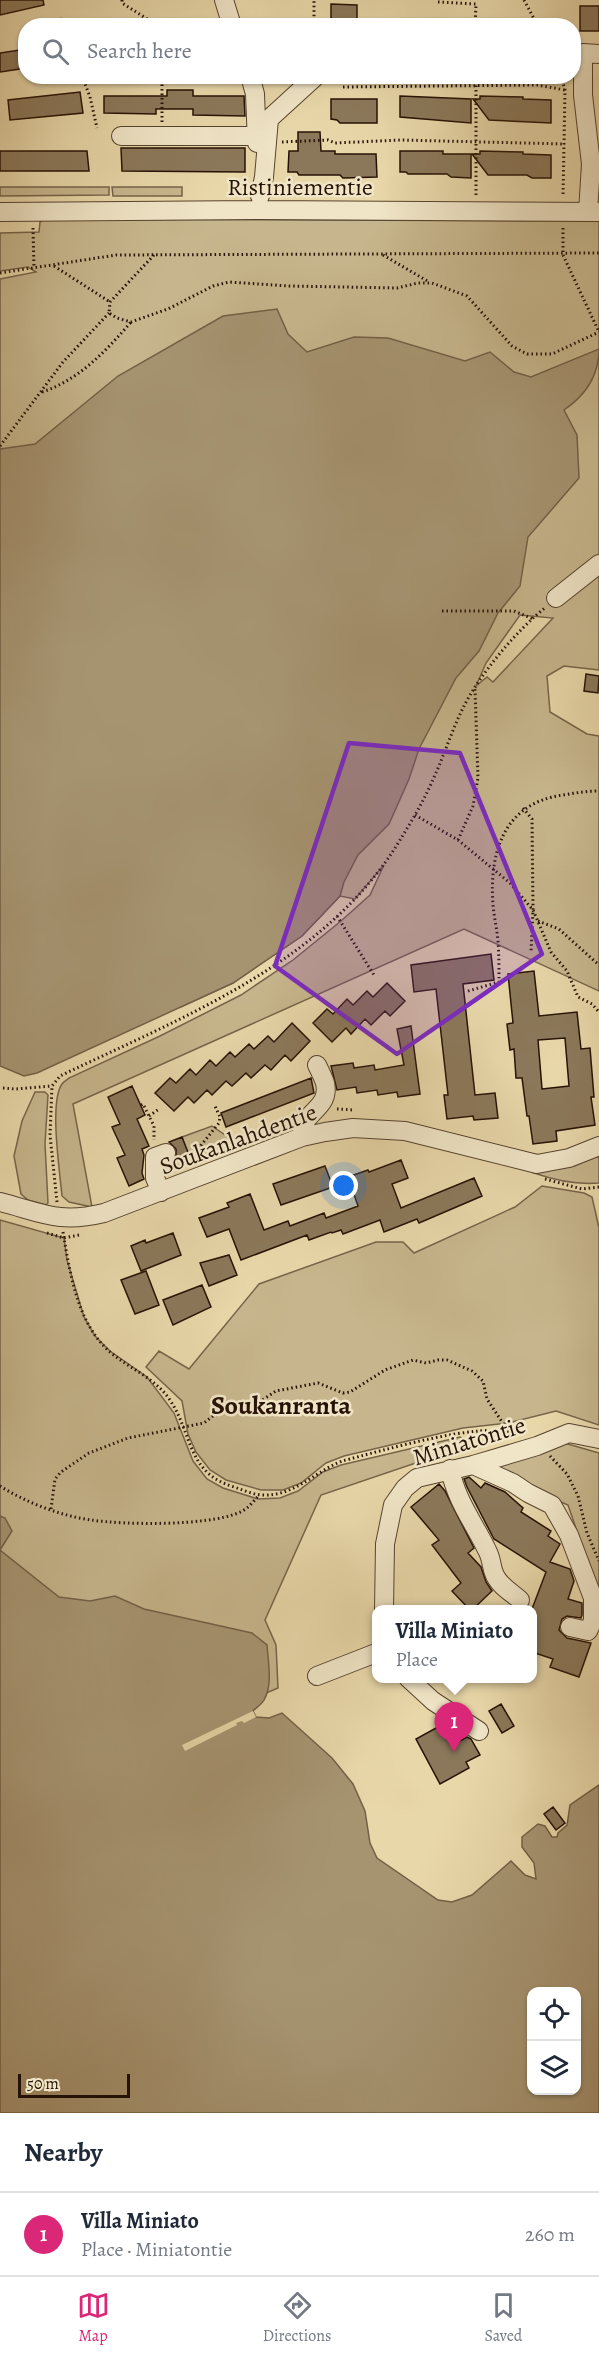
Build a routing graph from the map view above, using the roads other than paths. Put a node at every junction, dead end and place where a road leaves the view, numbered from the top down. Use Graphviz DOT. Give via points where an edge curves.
graph roads {
  1 [pos="224,0"];
  2 [pos="234,18"];
  3 [pos="599,54"];
  4 [pos="252,84"];
  5 [pos="307,84"];
  6 [pos="592,120"];
  7 [pos="122,136"];
  8 [pos="257,136"];
  9 [pos="260,203"];
  10 [pos="0,212"];
  11 [pos="593,212"];
  12 [pos="599,564"];
  13 [pos="556,598"];
  14 [pos="317,1065"];
  15 [pos="302,1137"];
  16 [pos="599,1146"];
  17 [pos="161,1155"];
  18 [pos="161,1192"];
  19 [pos="0,1202"];
  20 [pos="599,1439"];
  21 [pos="473,1465"];
  22 [pos="450,1470"];
  23 [pos="520,1599"];
  24 [pos="384,1605"];
  25 [pos="570,1628"];
  26 [pos="372,1655"];
  27 [pos="317,1676"];
  28 [pos="413,1683"];
  29 [pos="479,1731"];
  1 -- 2 [label="street"];
  3 -- 6 [label="street" via="583,53"];
  4 -- 8 [label="street"];
  5 -- 9 [label="street" via="269,119"];
  6 -- 11 [label="street"];
  7 -- 8 [label="street"];
  8 -- 9 [label="street"];
  9 -- 10 [label="street, Ristiniementie"];
  9 -- 11 [label="street, Ristiniementie"];
  12 -- 13 [label="street"];
  14 -- 15 [label="street" via="325,1093 301,1127"];
  15 -- 16 [label="street, Soukanlahdentie" via="353,1128 396,1130 537,1164 569,1158"];
  15 -- 18 [label="street, Soukanlahdentie"];
  17 -- 18 [label="street" via="155,1178"];
  18 -- 19 [label="street, Soukanlahdentie" via="104,1214 74,1219"];
  20 -- 21 [label="street, Miniatontie" via="569,1433"];
  21 -- 22 [label="street, Miniatontie"];
  21 -- 25 [label="street" via="552,1505 569,1535 593,1598 593,1621 588,1631"];
  22 -- 23 [label="street" via="454,1489 486,1548 494,1573 503,1587"];
  22 -- 24 [label="street, Miniatontie" via="417,1478 393,1505 385,1544"];
  26 -- 27 [label="street"];
  28 -- 29 [label="street"];
}
